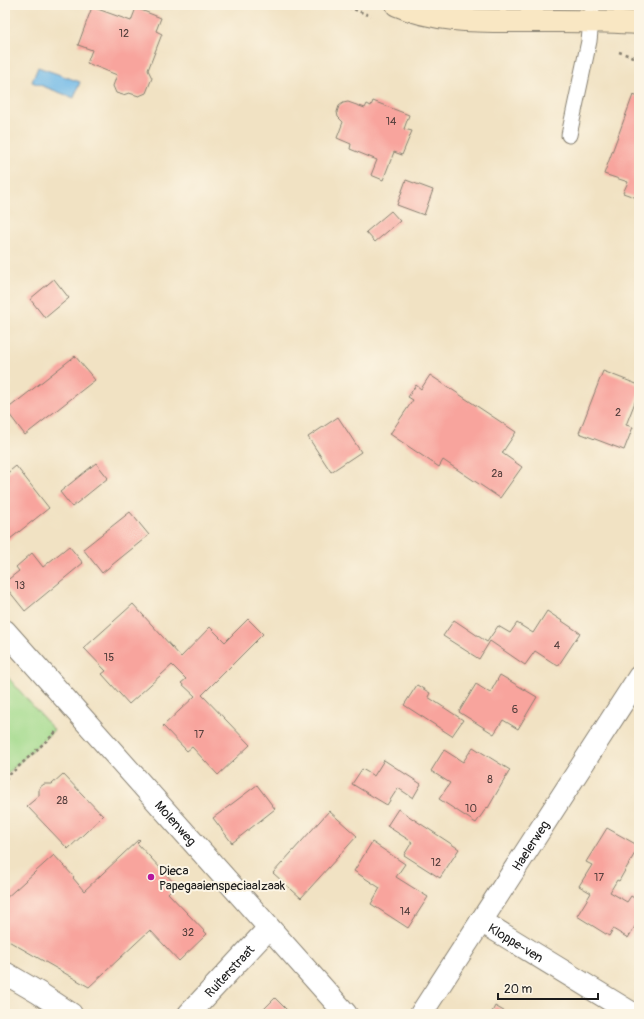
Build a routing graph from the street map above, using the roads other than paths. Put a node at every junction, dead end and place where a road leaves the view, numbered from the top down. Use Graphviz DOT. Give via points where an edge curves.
graph roads {
  1 [pos="397,5"];
  2 [pos="565,5"];
  3 [pos="592,16"];
  4 [pos="639,23"];
  5 [pos="569,135"];
  6 [pos="5,631"];
  7 [pos="639,677"];
  8 [pos="481,921"];
  9 [pos="269,928"];
  10 [pos="5,973"];
  11 [pos="71,1014"];
  12 [pos="189,1014"];
  13 [pos="346,1014"];
  14 [pos="421,1014"];
  15 [pos="633,1014"];
  1 -- 3 [label="main road" via="442,18 480,21"];
  2 -- 3 [label="main road"];
  3 -- 4 [label="main road"];
  3 -- 5 [label="lane"];
  6 -- 9 [label="street, Molenweg"];
  7 -- 8 [label="street, Haelerweg"];
  8 -- 14 [label="street, Haelerweg"];
  8 -- 15 [label="street, Kloppe-ven"];
  9 -- 12 [label="street, Ruiterstraat"];
  9 -- 13 [label="street, Molenweg"];
  10 -- 11 [label="street"];
}
